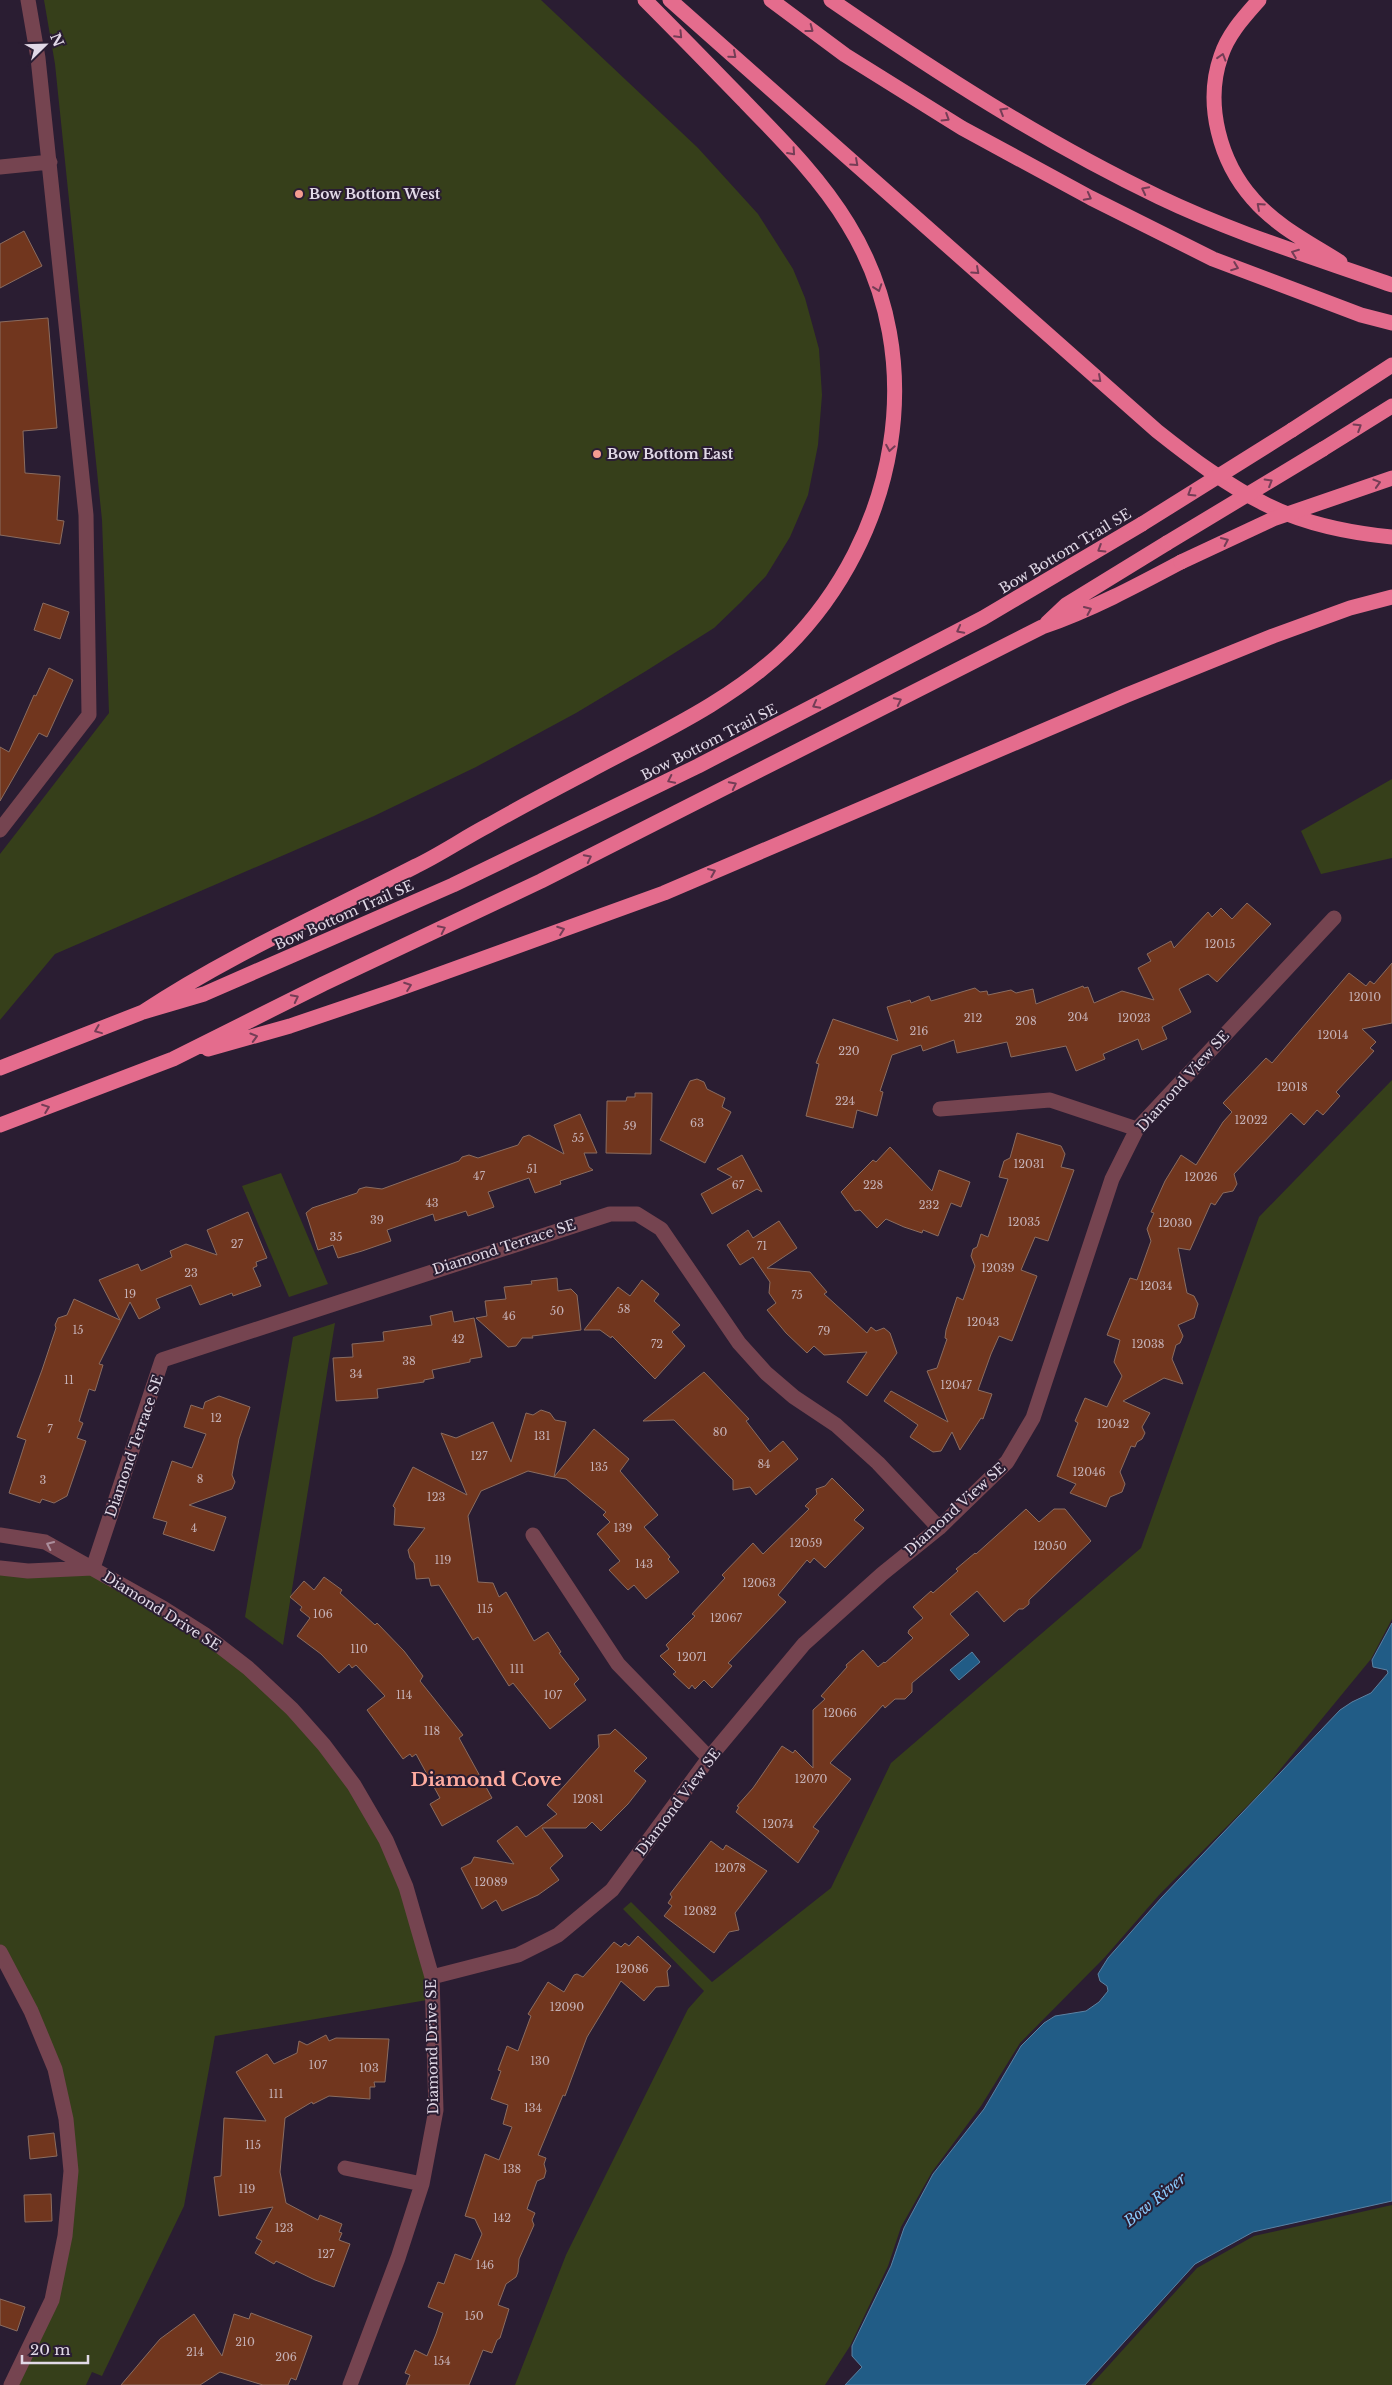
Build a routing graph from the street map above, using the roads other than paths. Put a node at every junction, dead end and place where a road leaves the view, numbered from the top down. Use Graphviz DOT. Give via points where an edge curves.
graph roads {
  1 [pos="28,0"];
  2 [pos="645,0"];
  3 [pos="670,0"];
  4 [pos="771,0"];
  5 [pos="831,0"];
  6 [pos="1260,0"];
  7 [pos="50,162"];
  8 [pos="0,167"];
  9 [pos="1358,273"];
  10 [pos="1392,285"];
  11 [pos="1392,323"];
  12 [pos="1392,359"];
  13 [pos="1392,365"];
  14 [pos="1355,388"];
  15 [pos="1392,406"];
  16 [pos="1392,478"];
  17 [pos="1392,537"];
  18 [pos="1392,597"];
  19 [pos="1042,627"];
  20 [pos="0,830"];
  21 [pos="1334,918"];
  22 [pos="143,1012"];
  23 [pos="173,1059"];
  24 [pos="0,1068"];
  25 [pos="940,1109"];
  26 [pos="0,1125"];
  27 [pos="1137,1129"];
  28 [pos="939,1528"];
  29 [pos="0,1535"];
  30 [pos="533,1535"];
  31 [pos="0,1568"];
  32 [pos="93,1568"];
  33 [pos="709,1758"];
  34 [pos="0,1952"];
  35 [pos="432,1977"];
  36 [pos="345,2168"];
  37 [pos="422,2184"];
  38 [pos="11,2385"];
  39 [pos="350,2385"];
  1 -- 7 [label="street"];
  2 -- 22 [label="highway, one-way" via="768,126 824,190 849,224 876,284 892,343 896,375 895,414 883,484 858,551 823,606 786,648 720,698 422,863 190,981"];
  3 -- 17 [label="highway, one-way" via="1192,459 1267,505 1309,522"];
  4 -- 11 [label="highway, one-way" via="845,55 936,112 1091,198 1213,258 1361,315"];
  9 -- 5 [label="highway, one-way" via="1233,229 1159,197 1078,156 904,50"];
  9 -- 6 [label="highway, one-way" via="1273,218 1253,200 1231,171 1219,135 1214,101 1220,56 1238,23"];
  7 -- 8 [label="street"];
  7 -- 20 [label="street" via="86,515 89,715"];
  9 -- 10 [label="highway"];
  12 -- 14 [label="highway"];
  13 -- 14 [label="highway, Bow Bottom Trail SE"];
  14 -- 22 [label="highway, Bow Bottom Trail SE, one-way, bridge" via="1066,571 983,618 698,766 454,885 204,994"];
  19 -- 15 [label="highway, one-way, bridge" via="1066,605"];
  19 -- 16 [label="highway, one-way, bridge" via="1118,596 1273,519"];
  23 -- 18 [label="highway, one-way" via="300,1023 664,893 1136,691 1273,636 1350,608"];
  23 -- 19 [label="highway, one-way" via="322,984 541,881"];
  21 -- 27 [label="street, Diamond View SE"];
  22 -- 24 [label="highway, Bow Bottom Trail SE, one-way"];
  26 -- 23 [label="highway, one-way"];
  25 -- 27 [label="street" via="1050,1100"];
  27 -- 28 [label="street, Diamond View SE" via="1112,1179 1033,1418 1007,1462"];
  28 -- 32 [label="street, Diamond Terrace SE" via="878,1463 836,1425 794,1397 750,1355 660,1229 638,1214 610,1214 162,1360"];
  28 -- 33 [label="street, Diamond View SE" via="804,1644"];
  32 -- 29 [label="street, Diamond Drive SE, one-way" via="45,1542"];
  30 -- 33 [label="street" via="618,1664"];
  31 -- 32 [label="street, Diamond Drive SE" via="28,1572"];
  32 -- 35 [label="street, Diamond Drive SE" via="164,1608 241,1662 292,1709 324,1745 354,1785 386,1840 406,1887"];
  33 -- 35 [label="street, Diamond View SE" via="612,1890 558,1935 518,1955"];
  34 -- 38 [label="street" via="32,2011 55,2069 66,2119 70,2171 65,2236 52,2300"];
  35 -- 37 [label="street, Diamond Drive SE" via="436,2110"];
  36 -- 37 [label="street"];
  37 -- 39 [label="street, Diamond Drive SE"];
}
